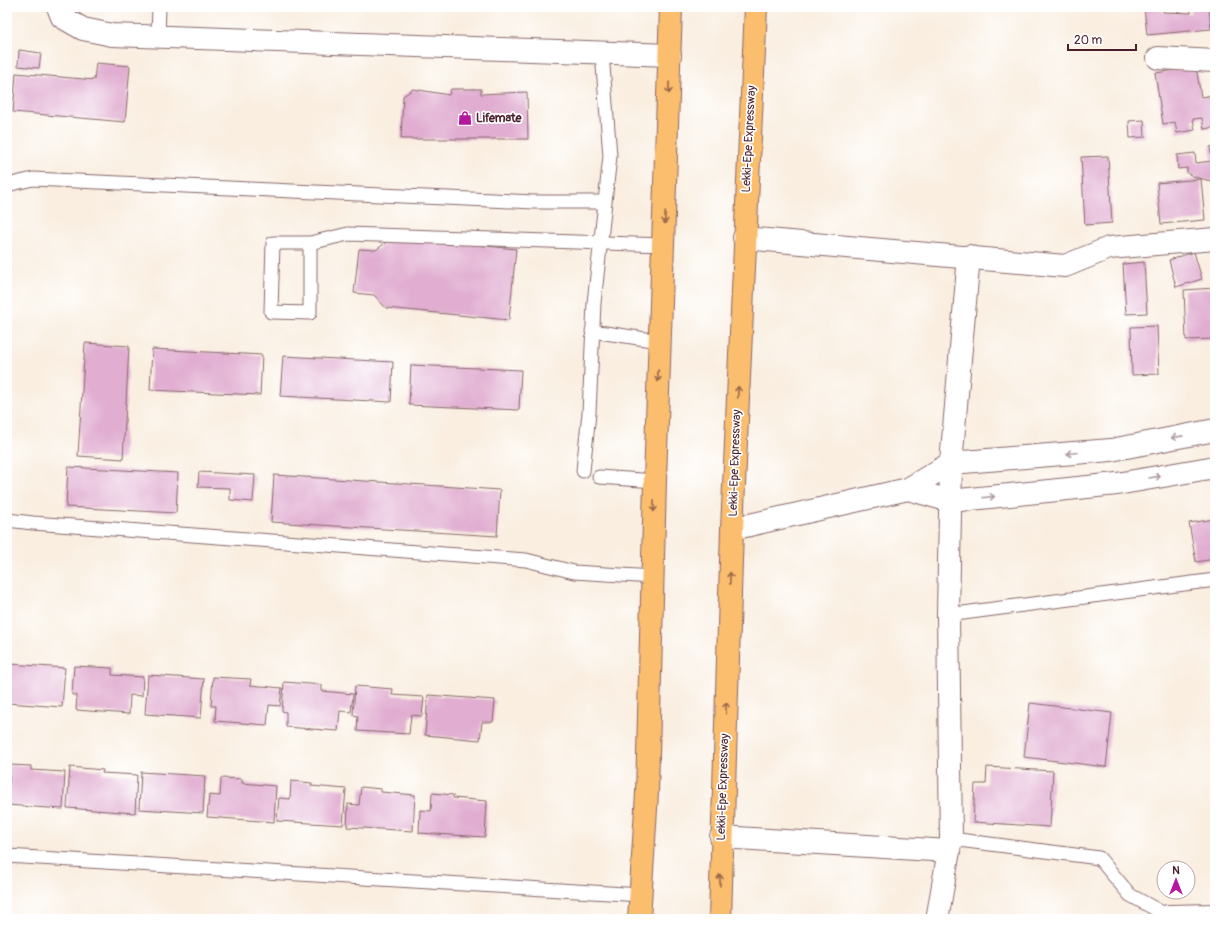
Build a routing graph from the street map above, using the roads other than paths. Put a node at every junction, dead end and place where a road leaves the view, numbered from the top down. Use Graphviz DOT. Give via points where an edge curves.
graph roads {
  1 [pos="58,7"];
  2 [pos="159,7"];
  3 [pos="671,7"];
  4 [pos="756,7"];
  5 [pos="158,37"];
  6 [pos="602,53"];
  7 [pos="670,55"];
  8 [pos="1158,58"];
  9 [pos="1215,61"];
  10 [pos="7,185"];
  11 [pos="604,202"];
  12 [pos="744,238"];
  13 [pos="1215,240"];
  14 [pos="600,242"];
  15 [pos="310,243"];
  16 [pos="664,245"];
  17 [pos="969,256"];
  18 [pos="592,331"];
  19 [pos="659,341"];
  20 [pos="1215,430"];
  21 [pos="951,463"];
  22 [pos="1215,467"];
  23 [pos="582,472"];
  24 [pos="599,477"];
  25 [pos="655,481"];
  26 [pos="908,489"];
  27 [pos="950,501"];
  28 [pos="7,520"];
  29 [pos="732,529"];
  30 [pos="653,577"];
  31 [pos="1215,580"];
  32 [pos="948,615"];
  33 [pos="721,837"];
  34 [pos="950,845"];
  35 [pos="7,856"];
  36 [pos="640,895"];
  37 [pos="938,914"];
  38 [pos="1215,915"];
  39 [pos="1168,917"];
  40 [pos="639,919"];
  41 [pos="720,919"];
  1 -- 5 [label="street" via="62,17 84,29 112,35"];
  2 -- 5 [label="lane"];
  3 -- 7 [label="highway"];
  4 -- 12 [label="highway, Lekki-Epe Expressway"];
  5 -- 6 [label="street"];
  6 -- 7 [label="street"];
  6 -- 11 [label="lane" via="610,156"];
  7 -- 16 [label="highway, one-way"];
  8 -- 9 [label="street"];
  10 -- 11 [label="lane" via="33,178 534,202"];
  11 -- 14 [label="lane"];
  12 -- 17 [label="street"];
  29 -- 12 [label="highway, Lekki-Epe Expressway, one-way"];
  13 -- 17 [label="street" via="1110,248 1065,266"];
  14 -- 15 [label="lane" via="348,234"];
  14 -- 16 [label="lane"];
  14 -- 18 [label="lane"];
  15 -- 15 [label="lane" via="273,242 271,312 310,313"];
  16 -- 19 [label="highway"];
  17 -- 21 [label="street"];
  18 -- 19 [label="lane"];
  18 -- 23 [label="lane" via="589,414"];
  19 -- 25 [label="highway, one-way"];
  20 -- 21 [label="street, one-way" via="1111,450"];
  21 -- 26 [label="street"];
  21 -- 27 [label="street"];
  27 -- 22 [label="street, one-way" via="1117,484"];
  24 -- 25 [label="lane"];
  25 -- 30 [label="highway, one-way"];
  26 -- 27 [label="street"];
  26 -- 29 [label="street"];
  27 -- 32 [label="street"];
  28 -- 30 [label="lane" via="526,560 574,572"];
  33 -- 29 [label="highway, Lekki-Epe Expressway, one-way"];
  30 -- 36 [label="highway" via="647,793"];
  31 -- 32 [label="lane"];
  32 -- 34 [label="street"];
  33 -- 34 [label="street"];
  41 -- 33 [label="highway, Lekki-Epe Expressway, one-way"];
  34 -- 37 [label="street"];
  34 -- 39 [label="lane" via="1099,858 1130,896"];
  35 -- 36 [label="lane"];
  36 -- 40 [label="highway"];
  38 -- 39 [label="street"];
}
